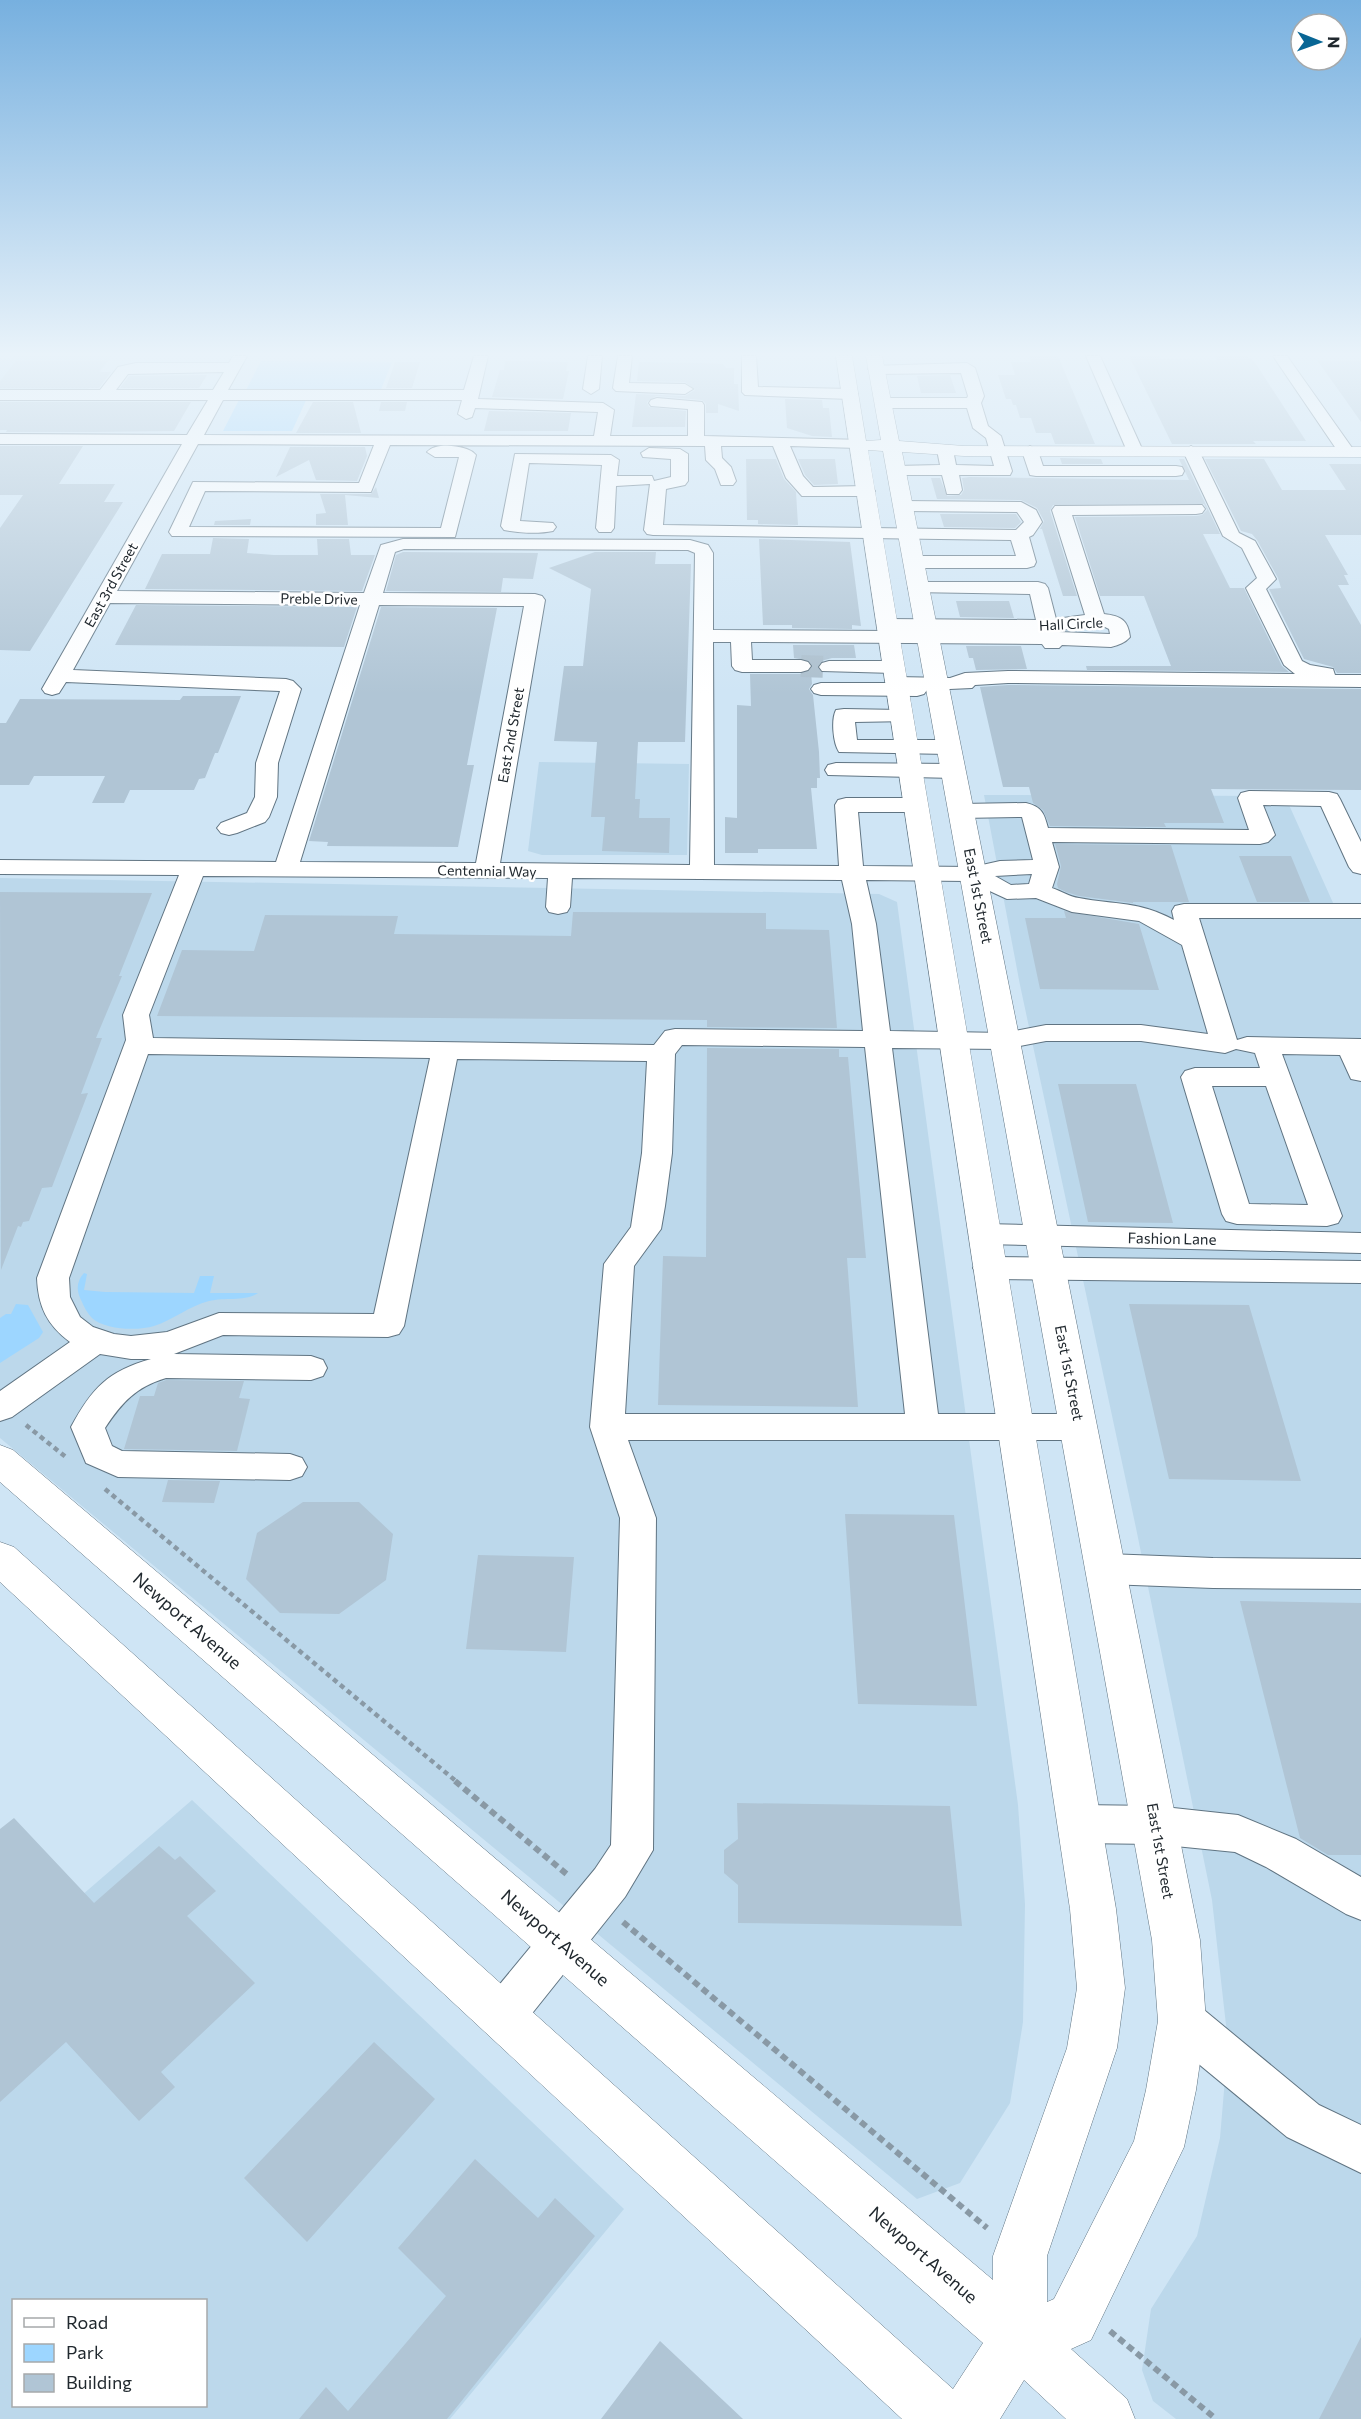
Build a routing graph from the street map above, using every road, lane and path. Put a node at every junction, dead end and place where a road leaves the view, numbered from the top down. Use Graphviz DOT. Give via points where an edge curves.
graph roads {
  1 [pos="176,469"];
  2 [pos="372,469"];
  3 [pos="463,469"];
  4 [pos="519,469"];
  5 [pos="610,469"];
  6 [pos="651,469"];
  7 [pos="680,469"];
  8 [pos="724,469"];
  9 [pos="790,469"];
  10 [pos="862,469"];
  11 [pos="1003,469"];
  12 [pos="1026,469"];
  13 [pos="1035,469"];
  14 [pos="1200,469"];
  15 [pos="896,471"];
  16 [pos="948,471"];
  17 [pos="1132,471"];
  18 [pos="1176,471"];
  19 [pos="608,481"];
  20 [pos="727,481"];
  21 [pos="652,483"];
  22 [pos="167,485"];
  23 [pos="199,486"];
  24 [pos="275,486"];
  25 [pos="365,488"];
  26 [pos="866,491"];
  27 [pos="1030,498"];
  28 [pos="901,499"];
  29 [pos="1196,510"];
  30 [pos="178,532"];
  31 [pos="258,532"];
  32 [pos="353,532"];
  33 [pos="871,533"];
  34 [pos="908,533"];
  35 [pos="140,534"];
  36 [pos="1019,535"];
  37 [pos="605,537"];
  38 [pos="699,538"];
  39 [pos="914,562"];
  40 [pos="918,588"];
  41 [pos="104,597"];
  42 [pos="371,600"];
  43 [pos="535,600"];
  44 [pos="1096,620"];
  45 [pos="888,631"];
  46 [pos="927,631"];
  47 [pos="1049,632"];
  48 [pos="703,636"];
  49 [pos="741,636"];
  50 [pos="1105,641"];
  51 [pos="1205,664"];
  52 [pos="801,666"];
  53 [pos="829,667"];
  54 [pos="1361,673"];
  55 [pos="896,680"];
  56 [pos="1361,681"];
  57 [pos="941,682"];
  58 [pos="821,689"];
  59 [pos="901,716"];
  60 [pos="906,747"];
  61 [pos="949,747"];
  62 [pos="836,770"];
  63 [pos="910,771"];
  64 [pos="954,771"];
  65 [pos="915,805"];
  66 [pos="961,811"];
  67 [pos="229,828"];
  68 [pos="1038,835"];
  69 [pos="0,867"];
  70 [pos="195,867"];
  71 [pos="1047,867"];
  72 [pos="1361,867"];
  73 [pos="286,868"];
  74 [pos="487,871"];
  75 [pos="561,871"];
  76 [pos="702,872"];
  77 [pos="852,873"];
  78 [pos="926,874"];
  79 [pos="973,874"];
  80 [pos="1039,891"];
  81 [pos="558,907"];
  82 [pos="1361,911"];
  83 [pos="1193,941"];
  84 [pos="876,1040"];
  85 [pos="952,1040"];
  86 [pos="1005,1041"];
  87 [pos="1225,1045"];
  88 [pos="138,1046"];
  89 [pos="1266,1046"];
  90 [pos="1355,1047"];
  91 [pos="445,1051"];
  92 [pos="661,1053"];
  93 [pos="1361,1073"];
  94 [pos="1277,1077"];
  95 [pos="984,1234"];
  96 [pos="1283,1242"];
  97 [pos="1361,1243"];
  98 [pos="1046,1252"];
  99 [pos="989,1268"];
  100 [pos="1293,1271"];
  101 [pos="1361,1272"];
  102 [pos="95,1341"];
  103 [pos="311,1368"];
  104 [pos="13,1416"];
  105 [pos="607,1427"];
  106 [pos="923,1427"];
  107 [pos="1015,1427"];
  108 [pos="1079,1427"];
  109 [pos="0,1460"];
  110 [pos="75,1464"];
  111 [pos="290,1467"];
  112 [pos="110,1475"];
  113 [pos="0,1558"];
  114 [pos="1107,1569"];
  115 [pos="1361,1574"];
  116 [pos="1079,1824"];
  117 [pos="1155,1825"];
  118 [pos="597,1899"];
  119 [pos="1361,1900"];
  120 [pos="561,1944"];
  121 [pos="502,2016"];
  122 [pos="1182,2021"];
  123 [pos="1361,2150"];
  124 [pos="957,2203"];
  125 [pos="1019,2338"];
  126 [pos="1140,2356"];
  127 [pos="944,2419"];
  128 [pos="967,2419"];
  129 [pos="1107,2419"];
  130 [pos="1216,2419"];
  1 -- 22 [label="street, East 3rd Street"];
  2 -- 25 [label="street"];
  3 -- 32 [label="street" via="449,532"];
  4 -- 37 [label="street" via="510,526"];
  5 -- 19 [label="street"];
  6 -- 21 [label="street"];
  7 -- 21 [label="street" via="680,481"];
  8 -- 20 [label="street"];
  9 -- 26 [label="street" via="808,492"];
  10 -- 26 [label="main road"];
  11 -- 16 [label="street"];
  12 -- 27 [label="street"];
  13 -- 17 [label="street"];
  14 -- 54 [label="street" via="1232,536 1249,545 1267,579 1256,588 1294,665 1313,672"];
  15 -- 16 [label="street"];
  15 -- 28 [label="main road, East 1st Street"];
  16 -- 28 [label="street" via="953,491"];
  17 -- 18 [label="street"];
  19 -- 21 [label="street"];
  19 -- 37 [label="street"];
  21 -- 38 [label="street" via="653,530"];
  22 -- 23 [label="street"];
  22 -- 35 [label="street, East 3rd Street"];
  23 -- 24 [label="street"];
  23 -- 30 [label="street"];
  24 -- 25 [label="street"];
  24 -- 31 [label="street"];
  25 -- 32 [label="street"];
  26 -- 33 [label="main road"];
  27 -- 28 [label="street"];
  27 -- 36 [label="street" via="1033,522"];
  28 -- 34 [label="main road, East 1st Street"];
  29 -- 44 [label="street" via="1061,510"];
  30 -- 31 [label="street"];
  30 -- 35 [label="street"];
  31 -- 32 [label="street"];
  33 -- 34 [label="street"];
  33 -- 38 [label="street"];
  33 -- 45 [label="main road"];
  34 -- 36 [label="street"];
  34 -- 39 [label="main road, East 1st Street"];
  35 -- 41 [label="street, East 3rd Street"];
  36 -- 39 [label="street" via="1027,562"];
  37 -- 38 [label="street"];
  37 -- 42 [label="street" via="396,544 387,549"];
  38 -- 48 [label="street" via="704,553"];
  39 -- 40 [label="main road, East 1st Street"];
  40 -- 46 [label="main road, East 1st Street"];
  40 -- 47 [label="street" via="1038,588"];
  41 -- 42 [label="street, Preble Drive"];
  41 -- 67 [label="street, East 3rd Street" via="56,682 132,679 256,683 286,685 291,689 267,763 266,797 257,817"];
  42 -- 43 [label="street, Preble Drive"];
  42 -- 73 [label="street"];
  43 -- 74 [label="street, East 2nd Street"];
  44 -- 47 [label="street, Hall Circle"];
  44 -- 50 [label="street, Hall Circle" via="1119,626 1120,637"];
  45 -- 46 [label="street, Hall Circle"];
  45 -- 49 [label="street, Hall Circle"];
  45 -- 55 [label="main road"];
  46 -- 47 [label="street, Hall Circle"];
  46 -- 57 [label="main road, East 1st Street"];
  47 -- 50 [label="street, Hall Circle"];
  47 -- 57 [label="street" via="1058,666 1052,670"];
  48 -- 49 [label="street, Hall Circle"];
  48 -- 76 [label="street"];
  49 -- 52 [label="street" via="742,666"];
  50 -- 51 [label="street" via="1120,664"];
  53 -- 55 [label="street"];
  55 -- 57 [label="street"];
  55 -- 58 [label="street"];
  55 -- 59 [label="main road"];
  56 -- 57 [label="street" via="1025,679 969,685"];
  57 -- 61 [label="main road, East 1st Street"];
  59 -- 60 [label="main road"];
  59 -- 60 [label="street" via="844,715 847,747"];
  60 -- 61 [label="street"];
  60 -- 63 [label="main road"];
  61 -- 64 [label="main road, East 1st Street"];
  62 -- 63 [label="street"];
  63 -- 64 [label="street"];
  63 -- 65 [label="main road"];
  64 -- 66 [label="main road, East 1st Street"];
  65 -- 77 [label="street" via="846,805"];
  65 -- 78 [label="main road"];
  66 -- 68 [label="street" via="1026,810 1032,813"];
  66 -- 79 [label="main road, East 1st Street"];
  68 -- 71 [label="street"];
  68 -- 72 [label="street" via="1260,837 1263,835 1250,798 1329,799"];
  69 -- 70 [label="street, Centennial Way"];
  70 -- 73 [label="street, Centennial Way"];
  70 -- 88 [label="street" via="136,1016"];
  71 -- 79 [label="street, Centennial Way" via="1000,868"];
  71 -- 80 [label="street"];
  73 -- 74 [label="street, Centennial Way"];
  74 -- 75 [label="street, Centennial Way"];
  75 -- 76 [label="street, Centennial Way"];
  75 -- 81 [label="street"];
  76 -- 77 [label="street, Centennial Way"];
  77 -- 78 [label="street, Centennial Way"];
  77 -- 84 [label="street" via="864,924"];
  78 -- 79 [label="street, Centennial Way"];
  78 -- 85 [label="main road"];
  79 -- 80 [label="street" via="1007,892"];
  79 -- 86 [label="main road, East 1st Street"];
  80 -- 83 [label="street" via="1072,905 1148,916"];
  82 -- 83 [label="street" via="1184,911"];
  83 -- 87 [label="street"];
  84 -- 85 [label="street"];
  84 -- 92 [label="street" via="675,1037"];
  84 -- 106 [label="street"];
  85 -- 86 [label="street"];
  85 -- 95 [label="main road"];
  86 -- 87 [label="street" via="1050,1052 1146,1053"];
  86 -- 98 [label="main road, East 1st Street"];
  87 -- 89 [label="street"];
  88 -- 91 [label="street"];
  88 -- 102 [label="street" via="53,1278 52,1291 62,1318 71,1329"];
  89 -- 90 [label="street"];
  89 -- 94 [label="street"];
  90 -- 93 [label="street"];
  91 -- 92 [label="street"];
  91 -- 102 [label="street" via="388,1326 219,1323 194,1336 151,1347 124,1348"];
  92 -- 105 [label="street" via="657,1153 646,1229 619,1264"];
  94 -- 94 [label="street" via="1288,1109 1327,1216 1237,1214 1195,1077"];
  95 -- 98 [label="street, Fashion Lane"];
  95 -- 99 [label="main road"];
  96 -- 97 [label="street, Fashion Lane"];
  96 -- 98 [label="street, Fashion Lane"];
  96 -- 100 [label="street"];
  98 -- 99 [label="street, Fashion Lane"];
  98 -- 100 [label="street, Fashion Lane"];
  98 -- 108 [label="main road, East 1st Street"];
  99 -- 107 [label="main road"];
  100 -- 101 [label="street, Fashion Lane"];
  102 -- 104 [label="street"];
  103 -- 112 [label="street" via="166,1366 136,1375 108,1395 88,1427"];
  104 -- 110 [label="path"];
  105 -- 106 [label="street"];
  105 -- 118 [label="street" via="638,1518 634,1782 632,1850"];
  106 -- 107 [label="street"];
  107 -- 108 [label="street"];
  107 -- 116 [label="main road"];
  108 -- 114 [label="main road, East 1st Street"];
  109 -- 120 [label="main road, Newport Avenue"];
  111 -- 112 [label="street" via="254,1475"];
  112 -- 118 [label="path"];
  113 -- 121 [label="main road"];
  114 -- 115 [label="street"];
  114 -- 117 [label="main road, East 1st Street"];
  116 -- 117 [label="street"];
  116 -- 125 [label="main road" via="1101,1988 1092,2048 1020,2256"];
  117 -- 119 [label="street" via="1239,1834 1281,1853"];
  117 -- 122 [label="main road, East 1st Street" via="1176,1940"];
  118 -- 120 [label="street"];
  118 -- 124 [label="path"];
  120 -- 121 [label="street"];
  120 -- 125 [label="main road, Newport Avenue"];
  121 -- 127 [label="main road"];
  122 -- 123 [label="street" via="1303,2121"];
  122 -- 125 [label="main road, East 1st Street" via="1158,2147 1080,2306 1072,2321"];
  125 -- 128 [label="main road"];
  125 -- 129 [label="main road, Newport Avenue"];
  126 -- 130 [label="path"];
}
